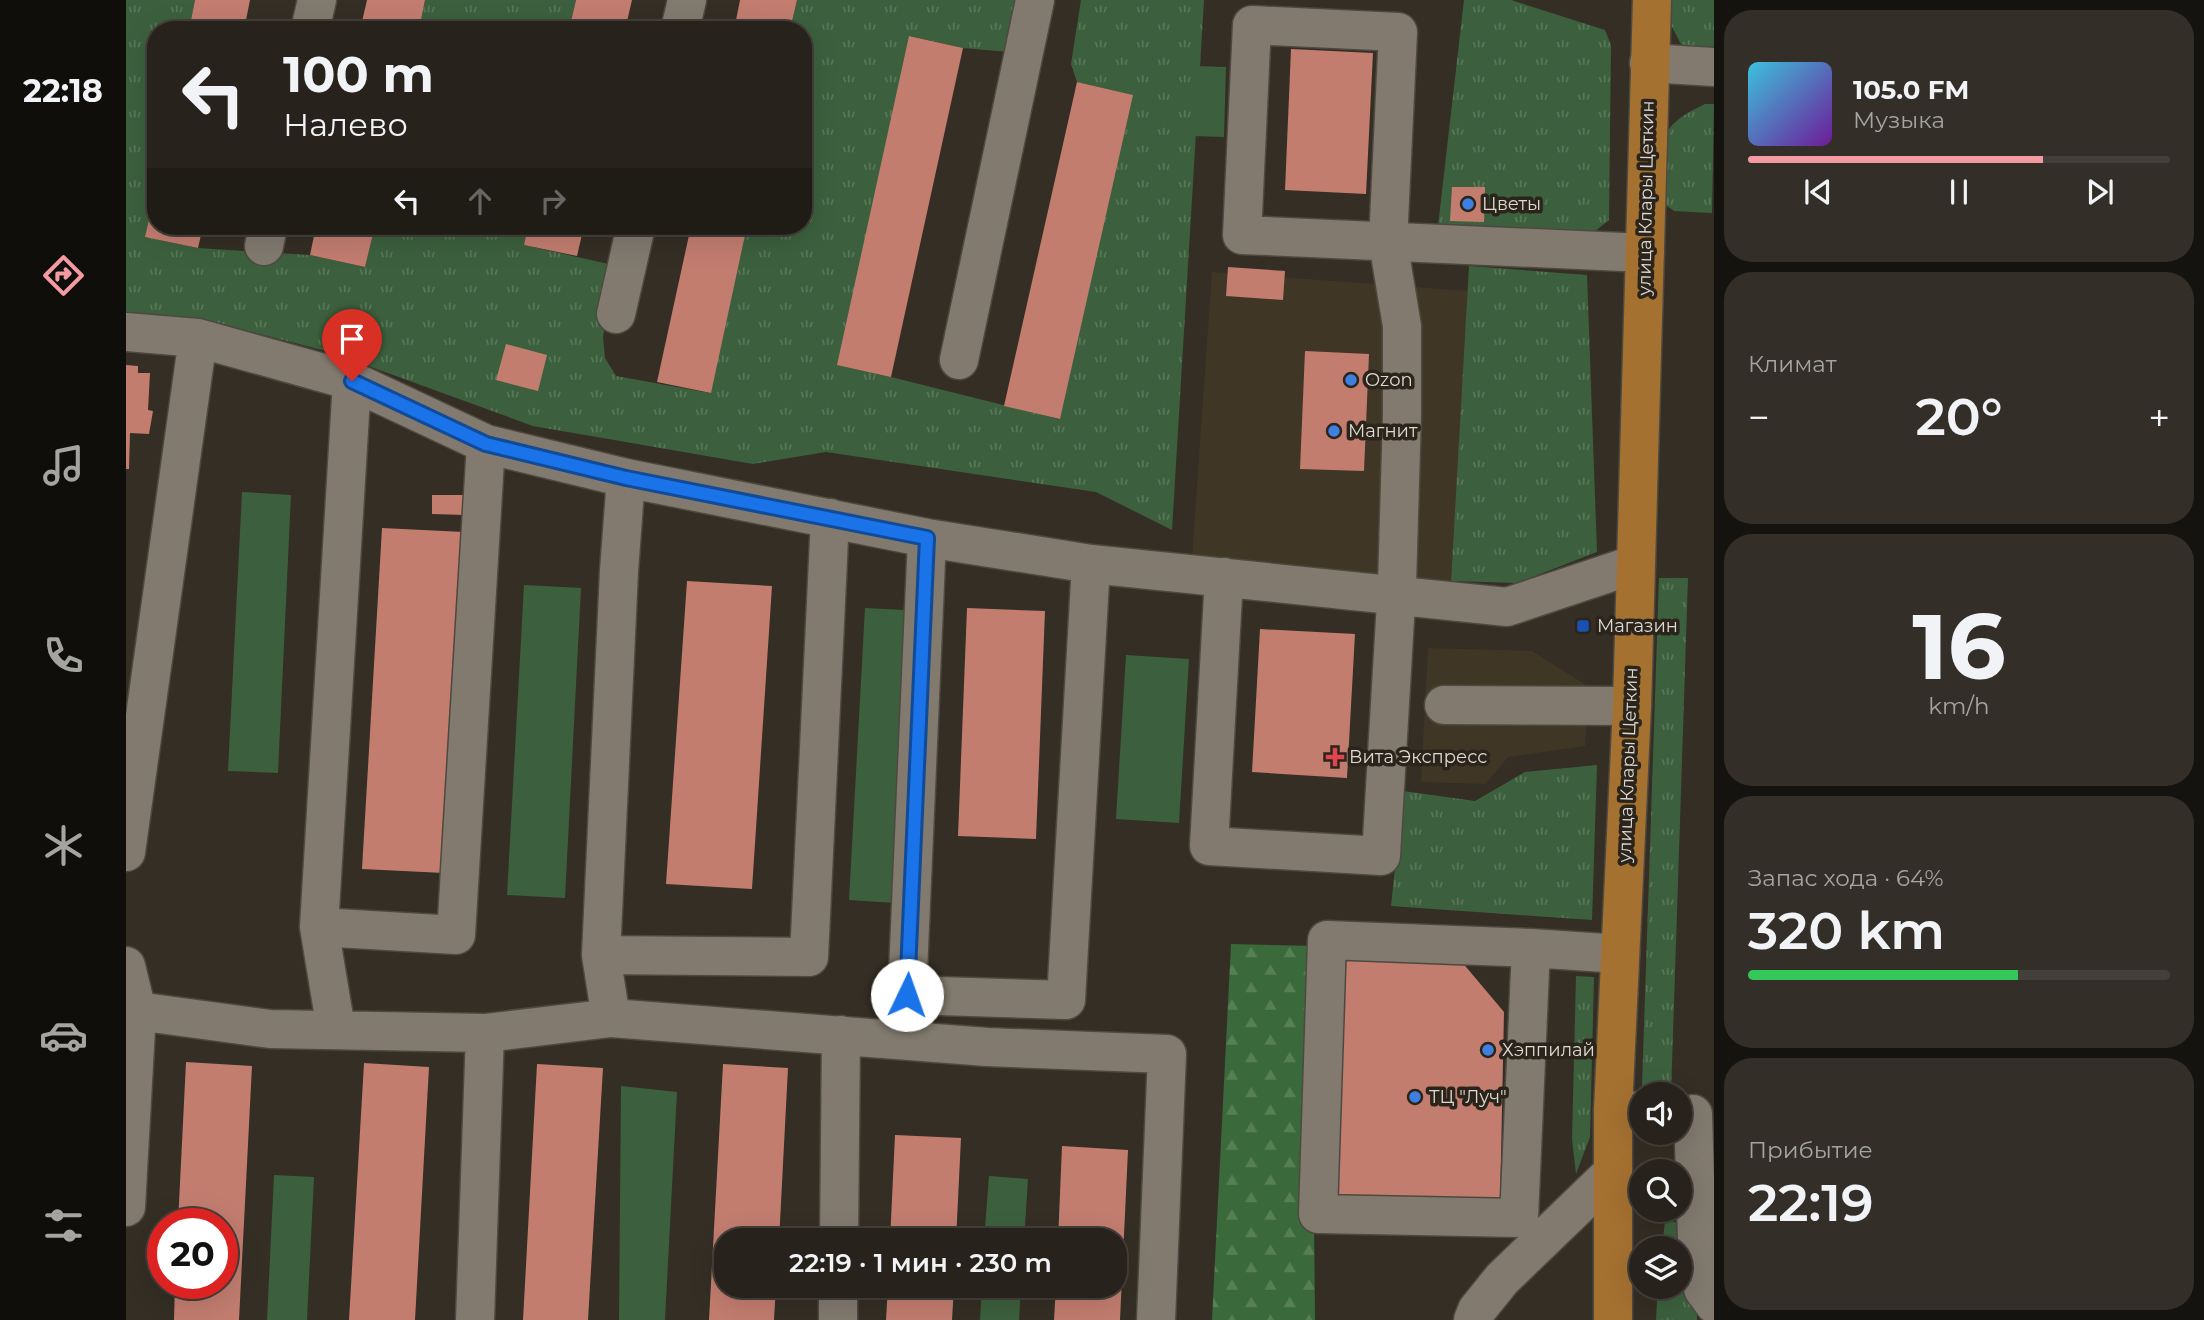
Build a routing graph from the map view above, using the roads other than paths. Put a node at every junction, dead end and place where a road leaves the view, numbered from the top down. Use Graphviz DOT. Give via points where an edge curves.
graph roads {
  1 [pos="317,0"];
  2 [pos="687,0"];
  3 [pos="1035,0"];
  4 [pos="1652,0"];
  5 [pos="312,21"];
  6 [pos="682,21"];
  7 [pos="1649,63"];
  8 [pos="1714,67"];
  9 [pos="634,235"];
  10 [pos="1388,242"];
  11 [pos="1645,253"];
  12 [pos="616,314"];
  13 [pos="126,332"];
  14 [pos="198,338"];
  15 [pos="959,360"];
  16 [pos="352,381"];
  17 [pos="486,444"];
  18 [pos="626,478"];
  19 [pos="830,518"];
  20 [pos="927,538"];
  21 [pos="1091,564"];
  22 [pos="1636,565"];
  23 [pos="1224,577"];
  24 [pos="1396,596"];
  25 [pos="1444,705"];
  26 [pos="1632,706"];
  27 [pos="126,852"];
  28 [pos="319,927"];
  29 [pos="1531,948"];
  30 [pos="1620,954"];
  31 [pos="600,955"];
  32 [pos="126,966"];
  33 [pos="138,1011"];
  34 [pos="611,1018"];
  35 [pos="336,1029"];
  36 [pos="485,1033"];
  37 [pos="841,1035"];
  38 [pos="1627,1110"];
  39 [pos="1696,1114"];
  40 [pos="1612,1173"];
  41 [pos="126,1207"];
  42 [pos="1519,1219"];
  43 [pos="1560,1221"];
  44 [pos="839,1228"];
  45 [pos="838,1298"];
  46 [pos="1714,1304"];
  47 [pos="475,1320"];
  48 [pos="838,1320"];
  49 [pos="1157,1320"];
  50 [pos="1473,1320"];
  51 [pos="1613,1320"];
  1 -- 5 [label="lane"];
  2 -- 6 [label="lane"];
  3 -- 15 [label="lane"];
  4 -- 7 [label="main road, улица Клары Цеткин"];
  7 -- 8 [label="lane"];
  7 -- 11 [label="main road, улица Клары Цеткин"];
  9 -- 12 [label="lane"];
  10 -- 10 [label="lane" via="1398,32 1252,25 1242,235"];
  10 -- 11 [label="lane"];
  10 -- 24 [label="lane" via="1402,326"];
  11 -- 22 [label="main road, улица Клары Цеткин"];
  13 -- 14 [label="lane"];
  14 -- 16 [label="lane"];
  14 -- 27 [label="lane"];
  16 -- 17 [label="lane"];
  16 -- 28 [label="lane"];
  17 -- 18 [label="lane"];
  17 -- 28 [label="lane" via="456,935"];
  18 -- 19 [label="lane"];
  18 -- 31 [label="lane"];
  19 -- 20 [label="lane"];
  19 -- 31 [label="lane" via="809,957"];
  20 -- 21 [label="lane"];
  20 -- 21 [label="lane" via="907,995 1066,1000"];
  21 -- 23 [label="lane"];
  22 -- 24 [label="lane" via="1507,607"];
  22 -- 26 [label="main road, улица Клары Цеткин"];
  23 -- 24 [label="lane"];
  23 -- 24 [label="lane" via="1209,846 1381,856"];
  25 -- 26 [label="lane"];
  26 -- 30 [label="main road, улица Клары Цеткин"];
  28 -- 35 [label="lane"];
  29 -- 30 [label="lane"];
  29 -- 42 [label="lane"];
  29 -- 42 [label="lane" via="1326,940 1318,1214"];
  30 -- 38 [label="main road, улица Клары Цеткин"];
  31 -- 34 [label="lane"];
  32 -- 33 [label="lane"];
  33 -- 35 [label="lane" via="270,1029"];
  33 -- 41 [label="lane"];
  34 -- 36 [label="lane"];
  34 -- 37 [label="lane"];
  35 -- 36 [label="lane"];
  36 -- 47 [label="lane"];
  37 -- 44 [label="lane"];
  37 -- 49 [label="lane" via="986,1047 1167,1054"];
  38 -- 40 [label="main road, улица Клары Цеткин"];
  39 -- 46 [label="lane" via="1697,1239 1703,1289"];
  40 -- 43 [label="lane"];
  40 -- 51 [label="main road, улица Клары Цеткин"];
  42 -- 43 [label="lane"];
  43 -- 50 [label="lane" via="1502,1279"];
  45 -- 48 [label="lane"];
}
